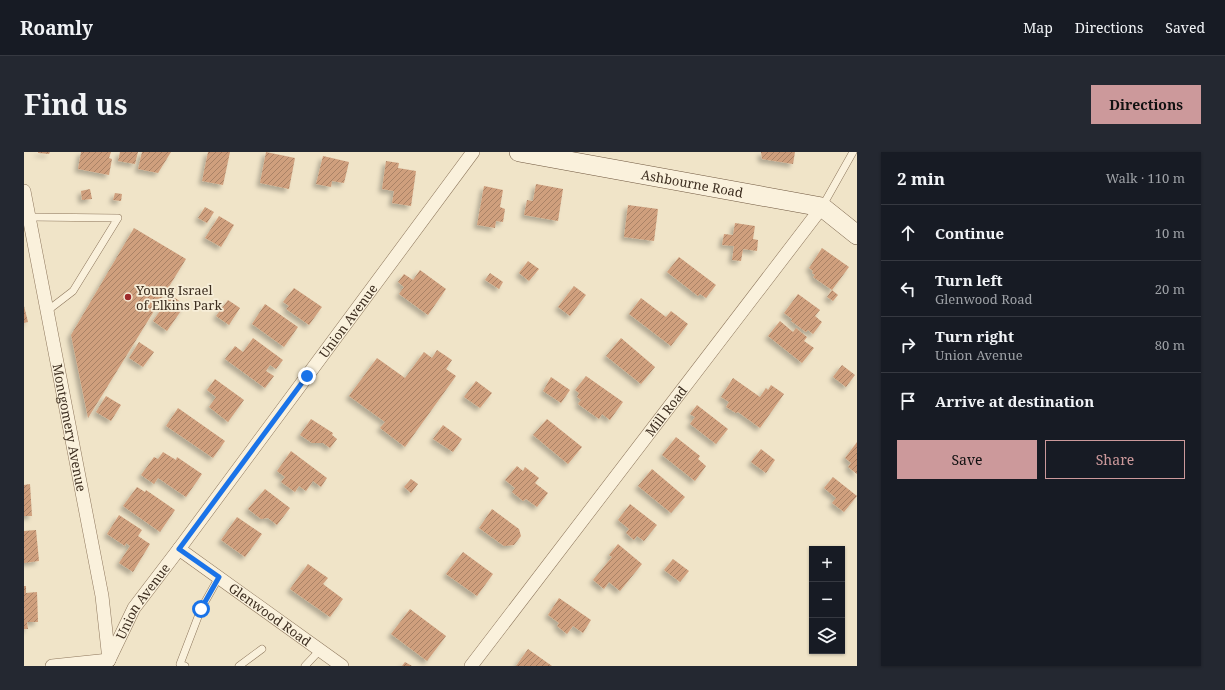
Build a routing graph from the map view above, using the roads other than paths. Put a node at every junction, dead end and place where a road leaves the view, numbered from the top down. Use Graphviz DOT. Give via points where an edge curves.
graph roads {
  1 [pos="473,152"];
  2 [pos="519,152"];
  3 [pos="853,152"];
  4 [pos="24,191"];
  5 [pos="822,207"];
  6 [pos="29,217"];
  7 [pos="857,235"];
  8 [pos="47,311"];
  9 [pos="179,549"];
  10 [pos="219,577"];
  11 [pos="262,649"];
  12 [pos="320,650"];
  13 [pos="108,663"];
  14 [pos="52,666"];
  15 [pos="185,666"];
  16 [pos="238,666"];
  17 [pos="305,666"];
  18 [pos="342,666"];
  19 [pos="472,666"];
  1 -- 9 [label="street, Union Avenue"];
  2 -- 5 [label="street, Ashbourne Road"];
  3 -- 5 [label="lane, Mill Road"];
  4 -- 6 [label="street, Montgomery Avenue"];
  5 -- 7 [label="street, Ashbourne Road"];
  5 -- 19 [label="street, Mill Road"];
  6 -- 8 [label="street, Montgomery Avenue"];
  6 -- 8 [label="lane" via="118,218 73,291"];
  8 -- 13 [label="street, Montgomery Avenue" via="102,596"];
  9 -- 10 [label="street, Glenwood Road"];
  9 -- 13 [label="street, Union Avenue" via="134,608"];
  10 -- 12 [label="street, Glenwood Road"];
  10 -- 15 [label="lane" via="201,609 180,664"];
  11 -- 16 [label="lane"];
  12 -- 17 [label="lane"];
  12 -- 18 [label="street, Glenwood Road"];
  13 -- 14 [label="street"];
}
